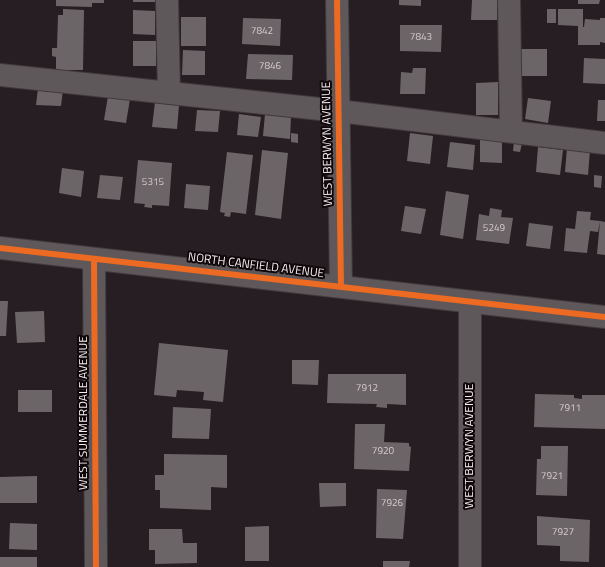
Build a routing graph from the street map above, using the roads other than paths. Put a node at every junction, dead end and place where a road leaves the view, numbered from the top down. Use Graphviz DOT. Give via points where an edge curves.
graph roads {
  1 [pos="167,0"];
  2 [pos="337,0"];
  3 [pos="509,0"];
  4 [pos="0,75"];
  5 [pos="169,93"];
  6 [pos="339,111"];
  7 [pos="511,132"];
  8 [pos="605,143"];
  9 [pos="0,248"];
  10 [pos="94,259"];
  11 [pos="341,287"];
  12 [pos="470,302"];
  13 [pos="605,317"];
  14 [pos="96,567"];
  15 [pos="470,567"];
  1 -- 5 [label="street"];
  2 -- 6 [label="street, WEST BERWYN AVENUE"];
  3 -- 7 [label="street"];
  4 -- 5 [label="street"];
  5 -- 6 [label="street"];
  6 -- 7 [label="street"];
  6 -- 11 [label="street, WEST BERWYN AVENUE"];
  7 -- 8 [label="street"];
  9 -- 10 [label="street, NORTH CANFIELD AVENUE"];
  10 -- 11 [label="street, NORTH CANFIELD AVENUE"];
  10 -- 14 [label="street, WEST SUMMERDALE AVENUE"];
  11 -- 12 [label="street, NORTH CANFIELD AVENUE"];
  12 -- 13 [label="street, NORTH CANFIELD AVENUE"];
  12 -- 15 [label="street, WEST BERWYN AVENUE"];
}
